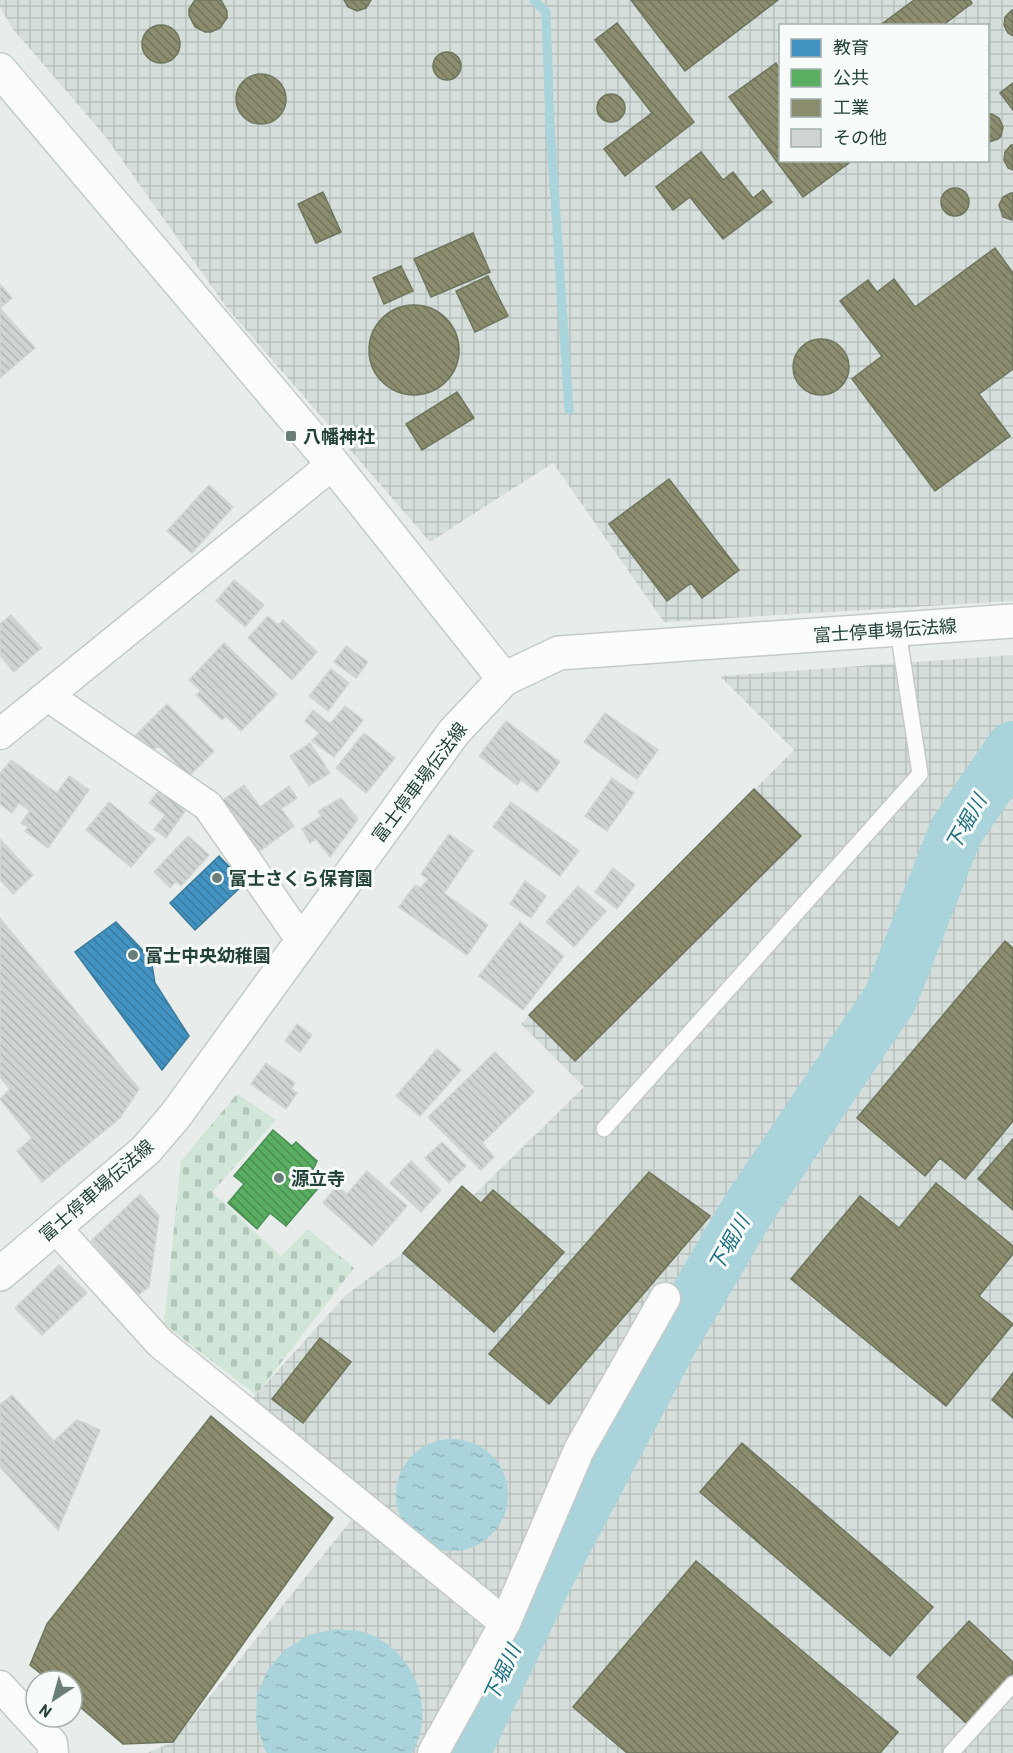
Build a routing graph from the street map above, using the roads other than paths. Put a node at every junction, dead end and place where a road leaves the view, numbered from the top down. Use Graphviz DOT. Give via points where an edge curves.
graph roads {
  1 [pos="0,70"];
  2 [pos="333,464"];
  3 [pos="1013,621"];
  4 [pos="898,630"];
  5 [pos="504,679"];
  6 [pos="48,696"];
  7 [pos="0,734"];
  8 [pos="303,941"];
  9 [pos="604,1129"];
  10 [pos="55,1227"];
  11 [pos="0,1274"];
  12 [pos="665,1298"];
  13 [pos="505,1623"];
  14 [pos="1013,1684"];
  15 [pos="0,1686"];
  16 [pos="53,1753"];
  17 [pos="433,1753"];
  18 [pos="951,1753"];
  1 -- 2 [label="main road"];
  2 -- 5 [label="main road"];
  2 -- 6 [label="street"];
  3 -- 4 [label="main road, 富士停車場伝法線"];
  4 -- 5 [label="main road, 富士停車場伝法線" via="559,653"];
  4 -- 9 [label="lane" via="920,774"];
  5 -- 8 [label="main road, 富士停車場伝法線" via="454,732"];
  6 -- 7 [label="street"];
  6 -- 8 [label="street" via="208,806"];
  8 -- 10 [label="main road, 富士停車場伝法線" via="146,1150"];
  10 -- 11 [label="main road, 富士停車場伝法線"];
  10 -- 13 [label="street" via="160,1343"];
  12 -- 13 [label="street" via="579,1450"];
  13 -- 17 [label="street"];
  14 -- 18 [label="lane"];
  15 -- 16 [label="street" via="52,1743"];
}
